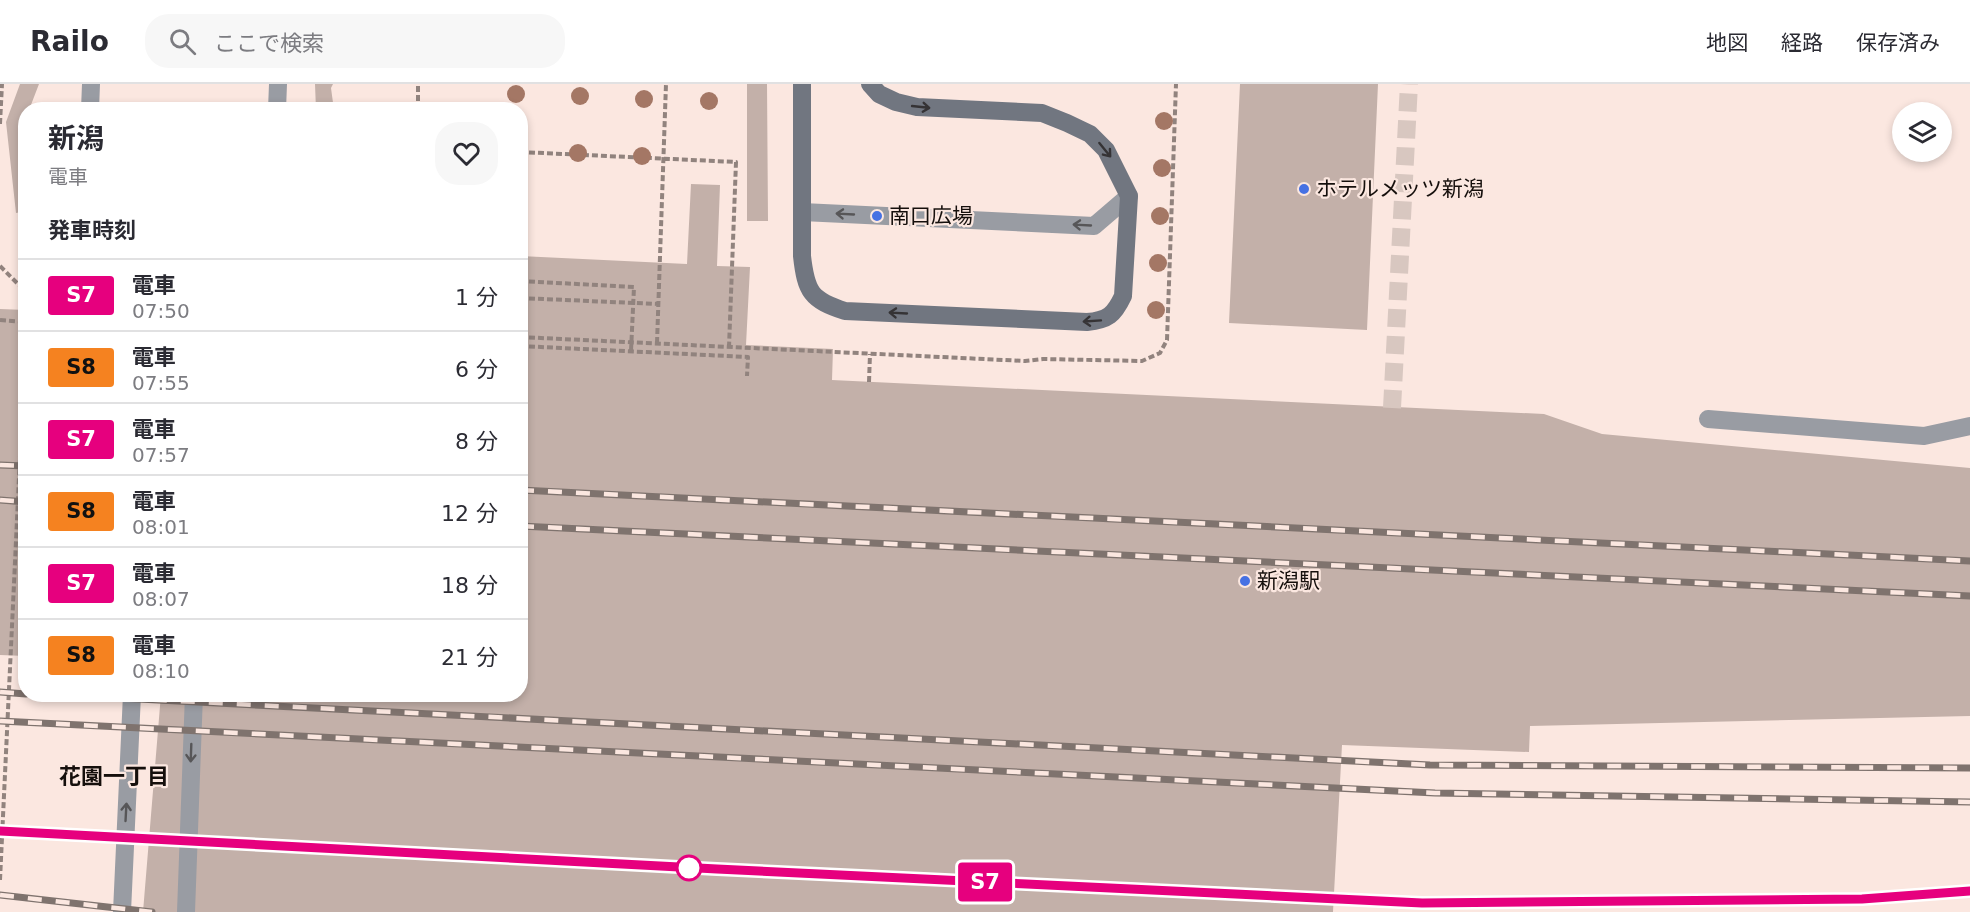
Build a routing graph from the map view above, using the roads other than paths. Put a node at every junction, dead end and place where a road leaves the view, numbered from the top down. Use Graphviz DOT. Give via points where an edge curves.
graph roads {
  1 [pos="91,84"];
  2 [pos="278,84"];
  3 [pos="802,84"];
  4 [pos="870,84"];
  5 [pos="90,102"];
  6 [pos="277,102"];
  7 [pos="1129,196"];
  8 [pos="802,212"];
  9 [pos="1708,419"];
  10 [pos="1970,426"];
  11 [pos="132,702"];
  12 [pos="194,702"];
  13 [pos="122,912"];
  14 [pos="186,912"];
  1 -- 5 [label="lane"];
  2 -- 6 [label="lane"];
  3 -- 8 [label="street"];
  4 -- 7 [label="street, one-way" via="879,94 916,107 1042,113 1067,123 1090,134 1106,150"];
  7 -- 8 [label="lane, one-way" via="1094,226"];
  7 -- 8 [label="street, one-way" via="1123,296 1117,308 1103,320 1087,322 845,311 823,304 805,278"];
  9 -- 10 [label="lane" via="1924,436"];
  13 -- 11 [label="lane, one-way"];
  12 -- 14 [label="lane, one-way"];
}
